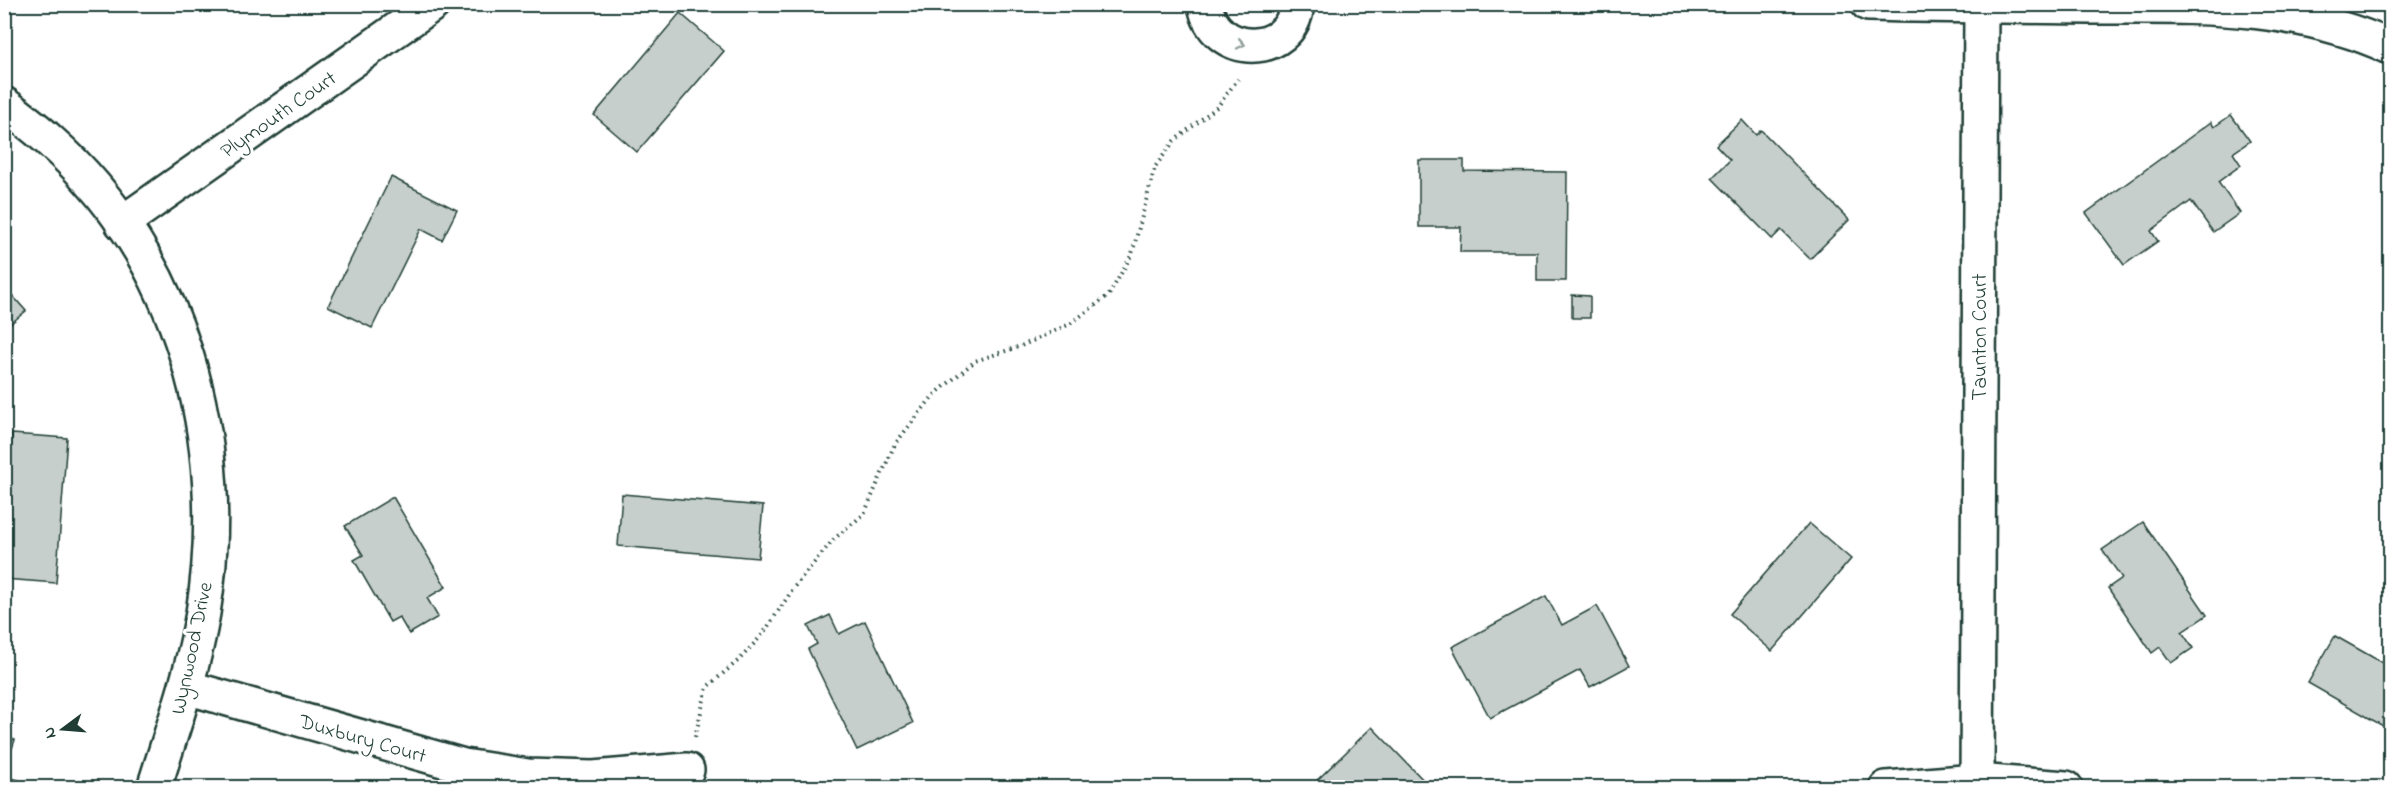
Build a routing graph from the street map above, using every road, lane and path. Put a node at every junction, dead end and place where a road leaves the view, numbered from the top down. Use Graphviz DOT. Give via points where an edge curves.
graph roads {
  1 [pos="433,4"];
  2 [pos="1204,4"];
  3 [pos="1297,4"];
  4 [pos="1868,4"];
  5 [pos="1981,6"];
  6 [pos="1247,47"];
  7 [pos="2391,47"];
  8 [pos="4,104"];
  9 [pos="122,224"];
  10 [pos="186,687"];
  11 [pos="687,770"];
  12 [pos="1977,781"];
  13 [pos="154,788"];
  14 [pos="1886,788"];
  15 [pos="2066,788"];
  1 -- 9 [label="street, Plymouth Court"];
  2 -- 6 [label="street, one-way" via="1214,29 1231,42"];
  3 -- 6 [label="street" via="1291,25 1280,37"];
  4 -- 5 [label="street"];
  5 -- 7 [label="street" via="2236,8 2303,18"];
  5 -- 12 [label="street, Taunton Court"];
  6 -- 11 [label="path" via="1239,78 1218,106 1174,141 1155,167 1132,254 1109,295 1070,324 975,361 933,396 895,444 864,514 834,539 795,586 763,634 707,687"];
  8 -- 9 [label="street, Wynwood Drive" via="52,142"];
  9 -- 10 [label="street, Wynwood Drive" via="157,281 181,332 200,402 211,474 212,539 203,614"];
  10 -- 11 [label="street, Duxbury Court" via="464,766 528,776 593,778"];
  10 -- 13 [label="street, Wynwood Drive"];
  12 -- 14 [label="street"];
  12 -- 15 [label="street"];
}
